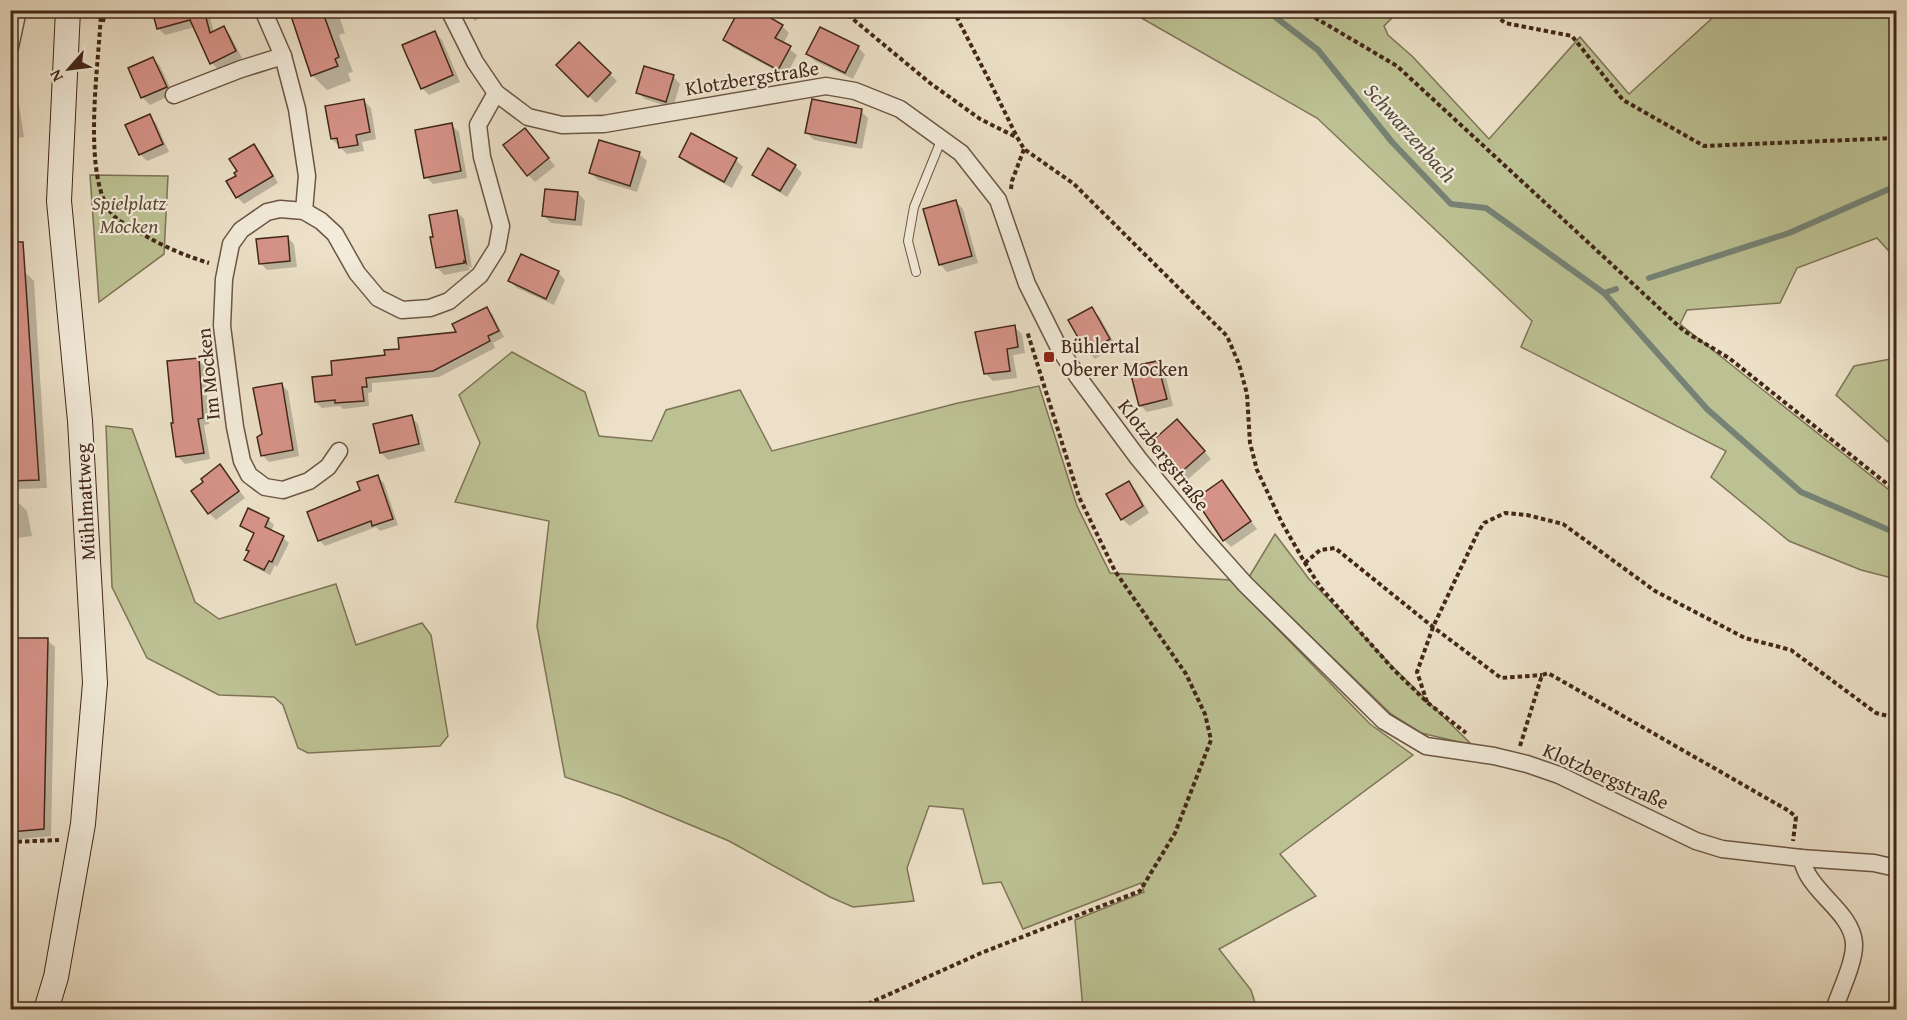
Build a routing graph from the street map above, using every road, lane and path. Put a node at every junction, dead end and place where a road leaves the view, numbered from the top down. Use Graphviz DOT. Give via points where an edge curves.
graph roads {
  1 [pos="18,10"];
  2 [pos="68,10"];
  3 [pos="103,10"];
  4 [pos="264,10"];
  5 [pos="450,10"];
  6 [pos="842,10"];
  7 [pos="953,10"];
  8 [pos="1302,10"];
  9 [pos="1489,10"];
  10 [pos="10,47"];
  11 [pos="283,56"];
  12 [pos="496,93"];
  13 [pos="174,95"];
  14 [pos="1017,137"];
  15 [pos="942,138"];
  16 [pos="1896,138"];
  17 [pos="304,211"];
  18 [pos="226,267"];
  19 [pos="916,272"];
  20 [pos="1025,323"];
  21 [pos="339,451"];
  22 [pos="1896,491"];
  23 [pos="1305,562"];
  24 [pos="1433,627"];
  25 [pos="1542,675"];
  26 [pos="1428,703"];
  27 [pos="1896,718"];
  28 [pos="1494,756"];
  29 [pos="1515,761"];
  30 [pos="80,841"];
  31 [pos="10,843"];
  32 [pos="1796,857"];
  33 [pos="1896,868"];
  34 [pos="49,1000"];
  35 [pos="854,1010"];
  36 [pos="1834,1010"];
  1 -- 10 [label="street"];
  2 -- 30 [label="main road, Mühlmattweg" via="59,201 80,421 95,683"];
  3 -- 18 [label="path" via="93,108 97,182 105,203 115,217 160,245"];
  4 -- 11 [label="street"];
  5 -- 12 [label="street, Klotzbergstraße" via="475,62"];
  6 -- 14 [label="path" via="930,83 980,118"];
  7 -- 14 [label="path"];
  8 -- 22 [label="path" via="1397,66 1684,331 1729,358"];
  9 -- 16 [label="path" via="1505,23 1572,36 1623,100 1704,146"];
  11 -- 13 [label="street"];
  11 -- 17 [label="street" via="297,109 307,176"];
  12 -- 15 [label="street, Klotzbergstraße" via="528,117 562,125 604,124 826,86 855,91 900,109"];
  12 -- 17 [label="street" via="478,125 482,157 501,226 497,248 480,275 449,302 402,310 378,298 357,273 334,234 321,220"];
  14 -- 23 [label="path" via="1024,149 1074,184 1227,336 1247,394 1250,443 1257,470"];
  15 -- 19 [label="lane" via="914,207 908,241"];
  15 -- 28 [label="street, Klotzbergstraße" via="961,153 998,200 1027,284 1078,377 1217,554 1384,721 1426,746"];
  17 -- 18 [label="street, Im Mocken" via="280,209 256,218 231,244"];
  18 -- 21 [label="street, Im Mocken" via="222,326 235,427 249,475 265,487 283,490 309,481 328,467"];
  20 -- 35 [label="path" via="1079,497 1115,571 1186,674 1205,714 1211,740 1174,833 1140,891 981,953"];
  23 -- 24 [label="path" via="1320,550 1335,548"];
  23 -- 26 [label="path" via="1321,588"];
  24 -- 25 [label="path" via="1501,678"];
  24 -- 26 [label="path" via="1417,672"];
  24 -- 27 [label="path" via="1484,523 1505,513 1527,515 1563,524 1655,591 1745,638 1791,650 1876,713"];
  25 -- 29 [label="path"];
  25 -- 32 [label="path" via="1548,673 1789,811 1796,818"];
  26 -- 28 [label="path"];
  28 -- 29 [label="street, Klotzbergstraße"];
  29 -- 32 [label="street, Klotzbergstraße" via="1559,775 1696,841 1722,849"];
  30 -- 31 [label="path"];
  30 -- 34 [label="main road, Mühlmattweg"];
  32 -- 33 [label="street, Klotzbergstraße" via="1874,862"];
  32 -- 36 [label="street" via="1848,924 1854,944"];
}
